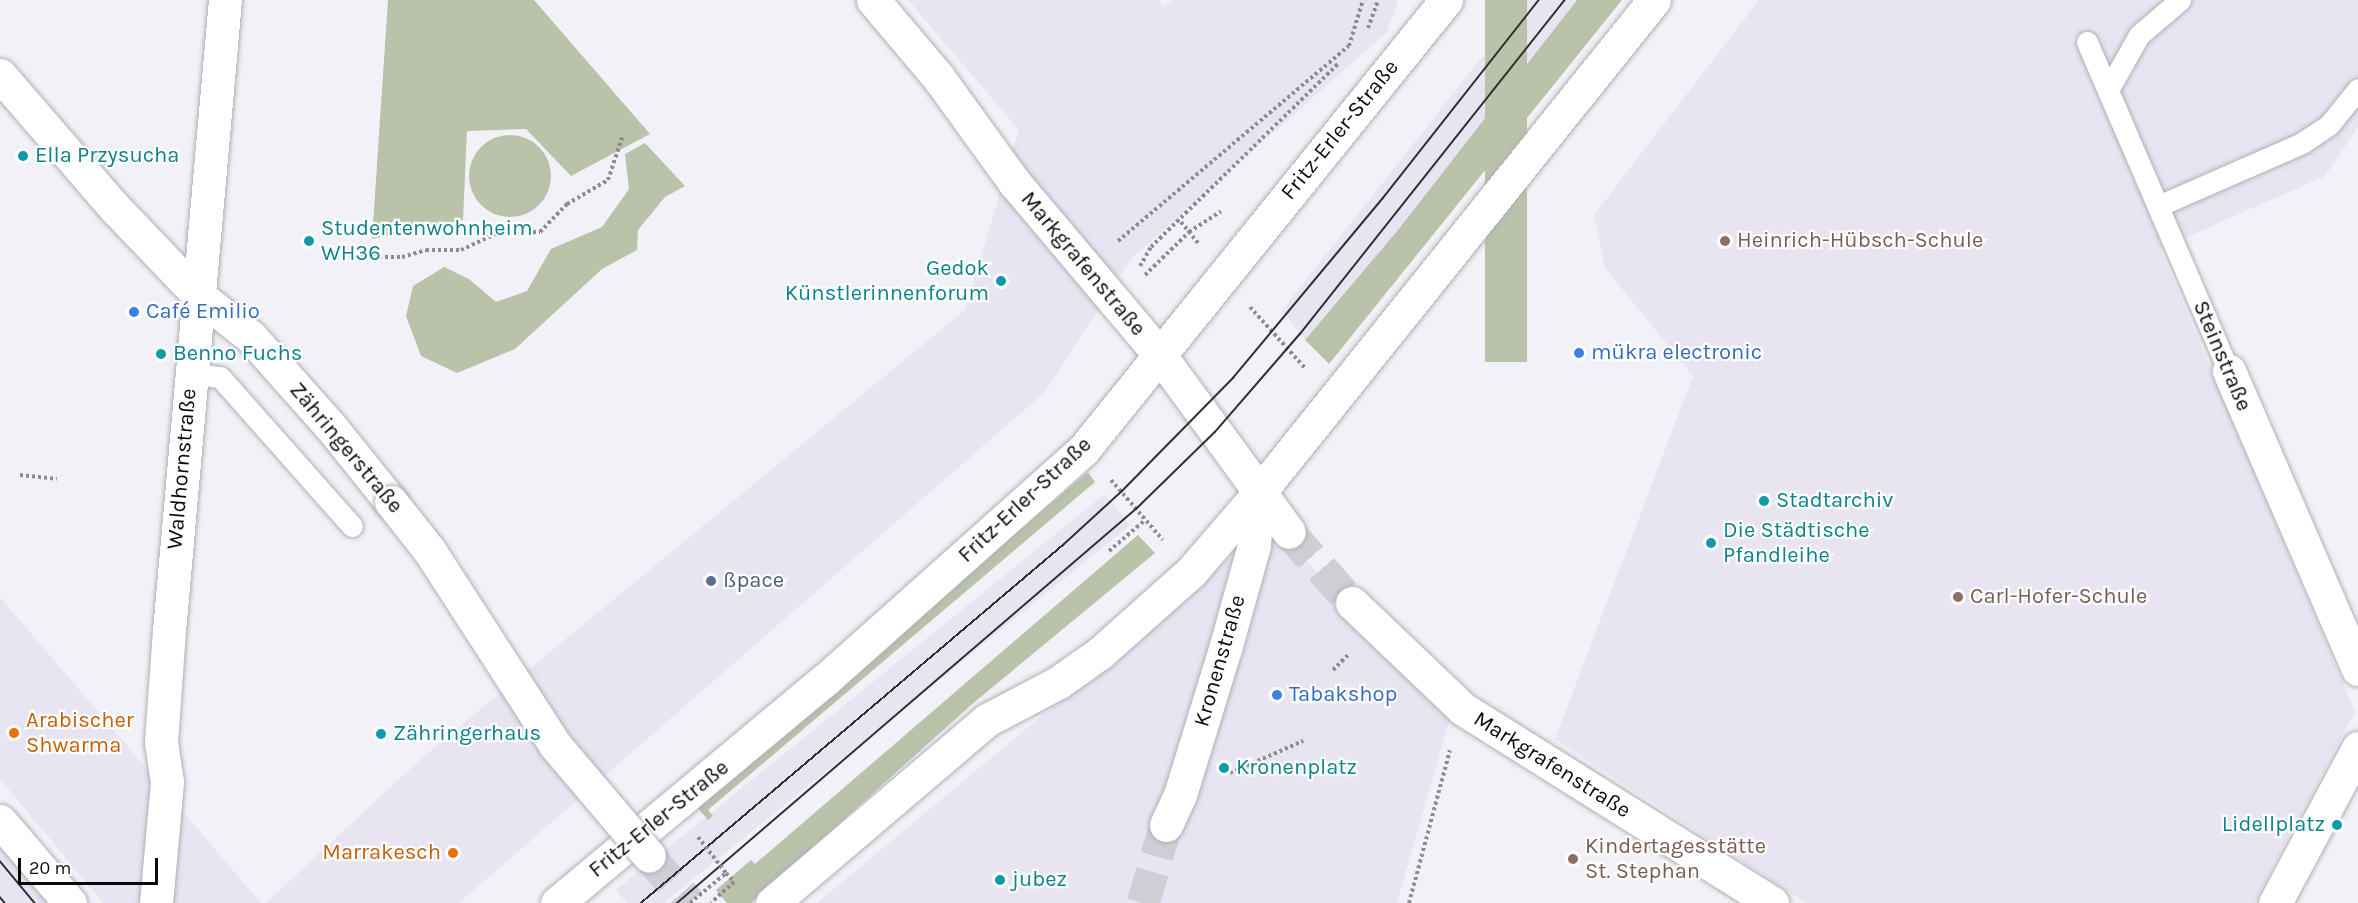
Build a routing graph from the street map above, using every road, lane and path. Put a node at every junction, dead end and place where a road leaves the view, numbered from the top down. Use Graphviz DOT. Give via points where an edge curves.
graph roads {
  1 [pos="225,0"];
  2 [pos="873,0"];
  3 [pos="1363,0"];
  4 [pos="1378,0"];
  5 [pos="1446,0"];
  6 [pos="1654,0"];
  7 [pos="2180,0"];
  8 [pos="1382,15"];
  9 [pos="2087,42"];
  10 [pos="1350,54"];
  11 [pos="1343,63"];
  12 [pos="0,75"];
  13 [pos="2358,89"];
  14 [pos="2108,90"];
  15 [pos="1312,100"];
  16 [pos="623,135"];
  17 [pos="1229,201"];
  18 [pos="2158,206"];
  19 [pos="1181,222"];
  20 [pos="1189,232"];
  21 [pos="1112,246"];
  22 [pos="349,257"];
  23 [pos="1223,274"];
  24 [pos="198,295"];
  25 [pos="1117,302"];
  26 [pos="1159,354"];
  27 [pos="2229,371"];
  28 [pos="190,373"];
  29 [pos="1336,398"];
  30 [pos="1084,449"];
  31 [pos="20,475"];
  32 [pos="57,479"];
  33 [pos="1258,494"];
  34 [pos="1145,520"];
  35 [pos="352,526"];
  36 [pos="1289,532"];
  37 [pos="1109,551"];
  38 [pos="1191,572"];
  39 [pos="1352,603"];
  40 [pos="2358,669"];
  41 [pos="1304,741"];
  42 [pos="555,743"];
  43 [pos="2358,748"];
  44 [pos="1442,776"];
  45 [pos="1180,795"];
  46 [pos="0,821"];
  47 [pos="1166,825"];
  48 [pos="698,837"];
  49 [pos="642,847"];
  50 [pos="726,873"];
  51 [pos="70,903"];
  52 [pos="156,903"];
  53 [pos="557,903"];
  54 [pos="690,903"];
  55 [pos="711,903"];
  56 [pos="771,903"];
  57 [pos="1408,903"];
  58 [pos="1772,903"];
  59 [pos="2275,903"];
  1 -- 24 [label="street, Waldhornstraße"];
  2 -- 25 [label="street, Markgrafenstraße" via="938,77 1014,182"];
  3 -- 21 [label="path" via="1349,46"];
  4 -- 8 [label="path" via="1366,36"];
  5 -- 23 [label="street, Fritz-Erler-Straße"];
  6 -- 29 [label="street"];
  7 -- 14 [label="lane" via="2139,35"];
  9 -- 14 [label="lane, Steinstraße"];
  10 -- 19 [label="path" via="1358,45"];
  11 -- 15 [label="path"];
  12 -- 24 [label="street, Zähringerstraße" via="114,207"];
  13 -- 18 [label="lane" via="2330,125 2302,143"];
  14 -- 18 [label="lane, Steinstraße"];
  16 -- 22 [label="path" via="608,180 567,204 540,232 497,233 461,250 426,250 402,257"];
  17 -- 20 [label="path"];
  18 -- 27 [label="lane, Steinstraße"];
  19 -- 20 [label="path"];
  19 -- 25 [label="path" via="1151,247"];
  20 -- 23 [label="path"];
  20 -- 25 [label="path"];
  23 -- 26 [label="street, Fritz-Erler-Straße"];
  23 -- 29 [label="path" via="1287,350"];
  24 -- 28 [label="street, Waldhornstraße"];
  24 -- 49 [label="street, Zähringerstraße, bridge" via="251,337 332,427 429,550 555,746"];
  25 -- 26 [label="street, Markgrafenstraße"];
  26 -- 30 [label="street, Fritz-Erler-Straße"];
  26 -- 33 [label="street, Markgrafenstraße"];
  27 -- 40 [label="street, Steinstraße"];
  28 -- 35 [label="lane" via="220,376"];
  28 -- 52 [label="street, Waldhornstraße" via="161,742 167,782"];
  29 -- 33 [label="street"];
  30 -- 34 [label="path"];
  30 -- 49 [label="street, Fritz-Erler-Straße"];
  31 -- 32 [label="path"];
  33 -- 36 [label="street, Markgrafenstraße"];
  33 -- 38 [label="street"];
  33 -- 45 [label="street, Kronenstraße" via="1254,545"];
  34 -- 37 [label="path"];
  34 -- 38 [label="path"];
  38 -- 56 [label="street" via="1100,653 1059,682 987,720"];
  39 -- 58 [label="street, Markgrafenstraße" via="1463,709"];
  41 -- 45 [label="path"];
  42 -- 49 [label="lane"];
  43 -- 59 [label="street"];
  44 -- 57 [label="path"];
  45 -- 47 [label="street, Kronenstraße"];
  46 -- 51 [label="street"];
  48 -- 50 [label="path, bridge"];
  49 -- 53 [label="street, Fritz-Erler-Straße"];
  50 -- 54 [label="path"];
  50 -- 55 [label="path" via="734,882"];
}
